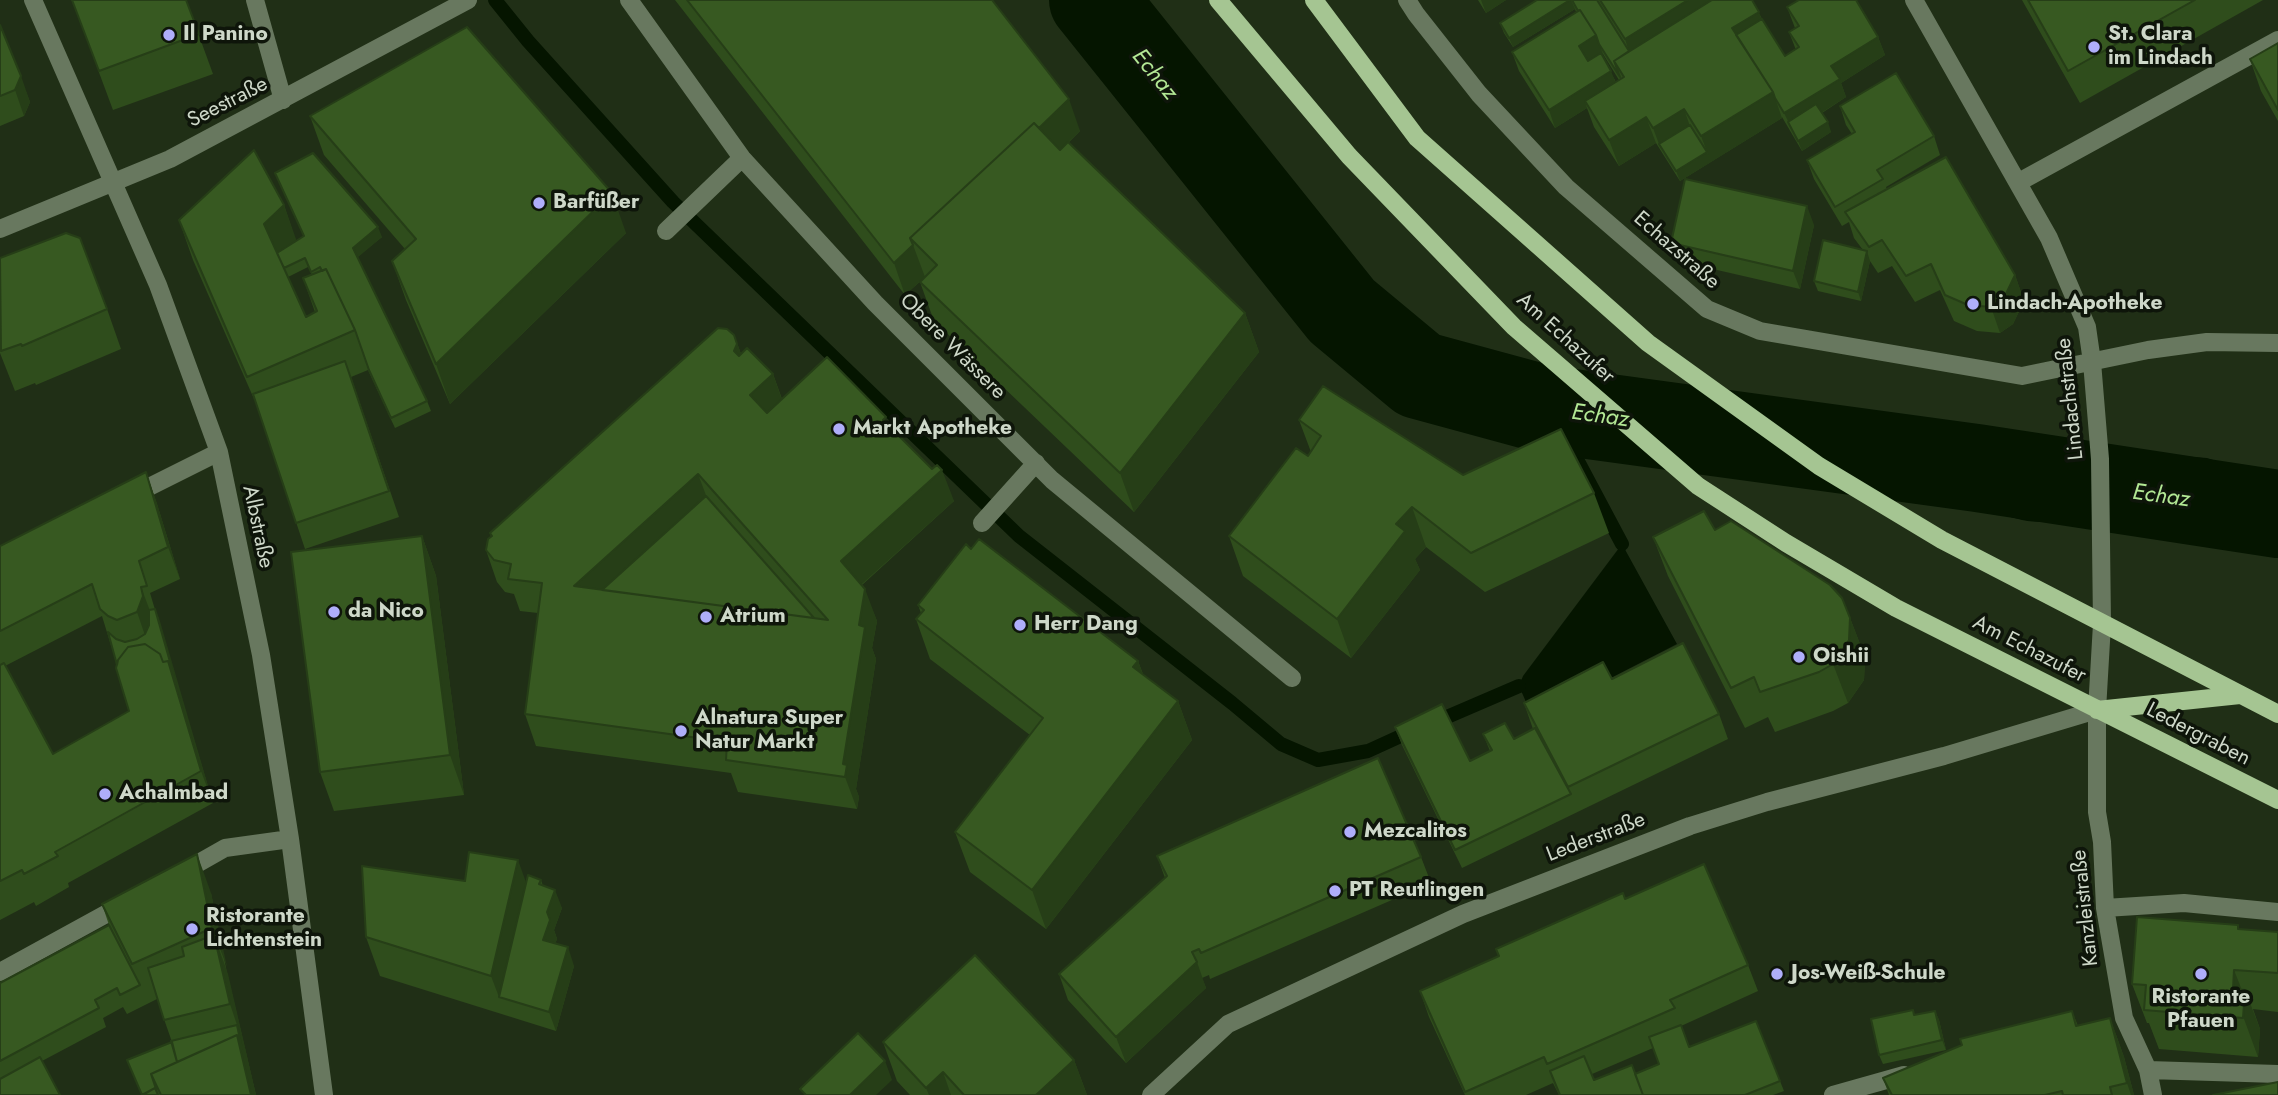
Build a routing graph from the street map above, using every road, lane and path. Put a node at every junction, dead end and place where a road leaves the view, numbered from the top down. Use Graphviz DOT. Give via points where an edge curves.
graph roads {
  1 [pos="33,0"];
  2 [pos="256,0"];
  3 [pos="629,0"];
  4 [pos="1218,0"];
  5 [pos="1314,0"];
  6 [pos="1408,0"];
  7 [pos="1914,0"];
  8 [pos="465,2"];
  9 [pos="2278,40"];
  10 [pos="283,100"];
  11 [pos="741,158"];
  12 [pos="2019,182"];
  13 [pos="114,183"];
  14 [pos="0,229"];
  15 [pos="666,231"];
  16 [pos="2278,343"];
  17 [pos="2092,362"];
  18 [pos="219,452"];
  19 [pos="1036,463"];
  20 [pos="109,507"];
  21 [pos="982,523"];
  22 [pos="2102,624"];
  23 [pos="1292,678"];
  24 [pos="2241,695"];
  25 [pos="2098,710"];
  26 [pos="2278,713"];
  27 [pos="2278,800"];
  28 [pos="290,839"];
  29 [pos="166,881"];
  30 [pos="142,894"];
  31 [pos="2105,908"];
  32 [pos="2278,912"];
  33 [pos="0,972"];
  34 [pos="1926,1070"];
  35 [pos="2148,1070"];
  36 [pos="2278,1074"];
  37 [pos="1845,1093"];
  38 [pos="324,1095"];
  39 [pos="1151,1095"];
  40 [pos="2153,1095"];
  1 -- 13 [label="street, Albstraße"];
  2 -- 10 [label="street"];
  3 -- 11 [label="street, Obere Wässere"];
  4 -- 25 [label="main road, Am Echazufer" via="1349,156 1514,327 1698,486 1896,608"];
  5 -- 22 [label="main road" via="1417,138 1648,343 1819,466 1942,540"];
  6 -- 17 [label="street, Echazstraße" via="1479,93 1566,187 1707,309 1760,331 2022,376"];
  7 -- 12 [label="street, Lindachstraße"];
  8 -- 10 [label="street, Seestraße"];
  9 -- 12 [label="street"];
  10 -- 13 [label="street, Seestraße"];
  11 -- 15 [label="street"];
  11 -- 19 [label="street, Obere Wässere" via="875,303"];
  12 -- 17 [label="street, Lindachstraße" via="2073,291 2087,327"];
  13 -- 14 [label="street, Seestraße"];
  13 -- 18 [label="street, Albstraße" via="158,285"];
  16 -- 17 [label="street, Echazstraße" via="2207,342"];
  17 -- 22 [label="street, Lindachstraße" via="2100,459"];
  18 -- 20 [label="street"];
  18 -- 28 [label="street, Albstraße" via="261,655"];
  19 -- 21 [label="street"];
  19 -- 23 [label="street, Obere Wässere"];
  22 -- 24 [label="main road"];
  22 -- 25 [label="street, Lindachstraße"];
  24 -- 25 [label="main road"];
  24 -- 26 [label="main road"];
  25 -- 27 [label="main road, Ledergraben"];
  25 -- 31 [label="street, Kanzleistraße" via="2097,812"];
  25 -- 39 [label="street, Lederstraße" via="1690,826 1463,914 1227,1024"];
  28 -- 29 [label="street" via="225,848"];
  28 -- 38 [label="street, Albstraße"];
  30 -- 33 [label="street"];
  31 -- 32 [label="street" via="2184,903"];
  31 -- 35 [label="street, Kanzleistraße" via="2118,1020"];
  34 -- 37 [label="street"];
  35 -- 36 [label="street"];
  35 -- 40 [label="street, Kanzleistraße"];
}
